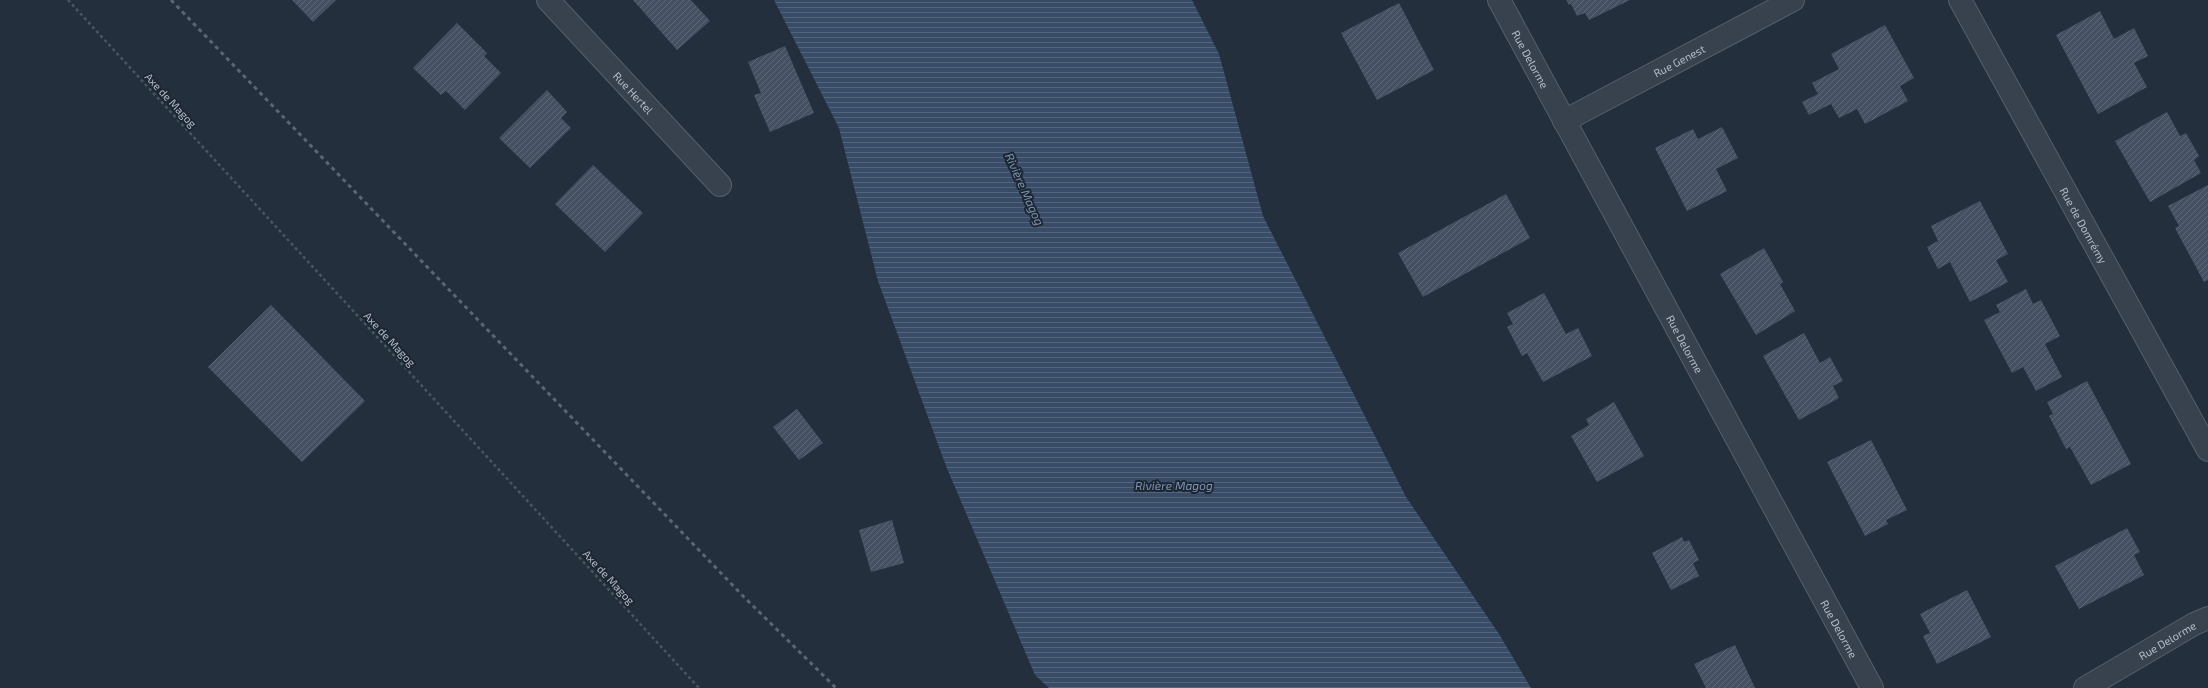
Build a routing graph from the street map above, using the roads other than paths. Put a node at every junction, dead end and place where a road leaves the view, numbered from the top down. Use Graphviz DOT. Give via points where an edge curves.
graph roads {
  1 [pos="548,0"];
  2 [pos="1499,0"];
  3 [pos="1793,0"];
  4 [pos="1960,0"];
  5 [pos="1564,121"];
  6 [pos="720,185"];
  7 [pos="2208,450"];
  8 [pos="2208,618"];
  9 [pos="1872,688"];
  10 [pos="2085,688"];
  1 -- 6 [label="street, Rue Hertel"];
  2 -- 5 [label="street, Rue Delorme"];
  3 -- 5 [label="street, Rue Genest"];
  4 -- 7 [label="street, Rue de Domrémy"];
  5 -- 9 [label="street, Rue Delorme"];
  8 -- 10 [label="street, Rue Delorme"];
}
